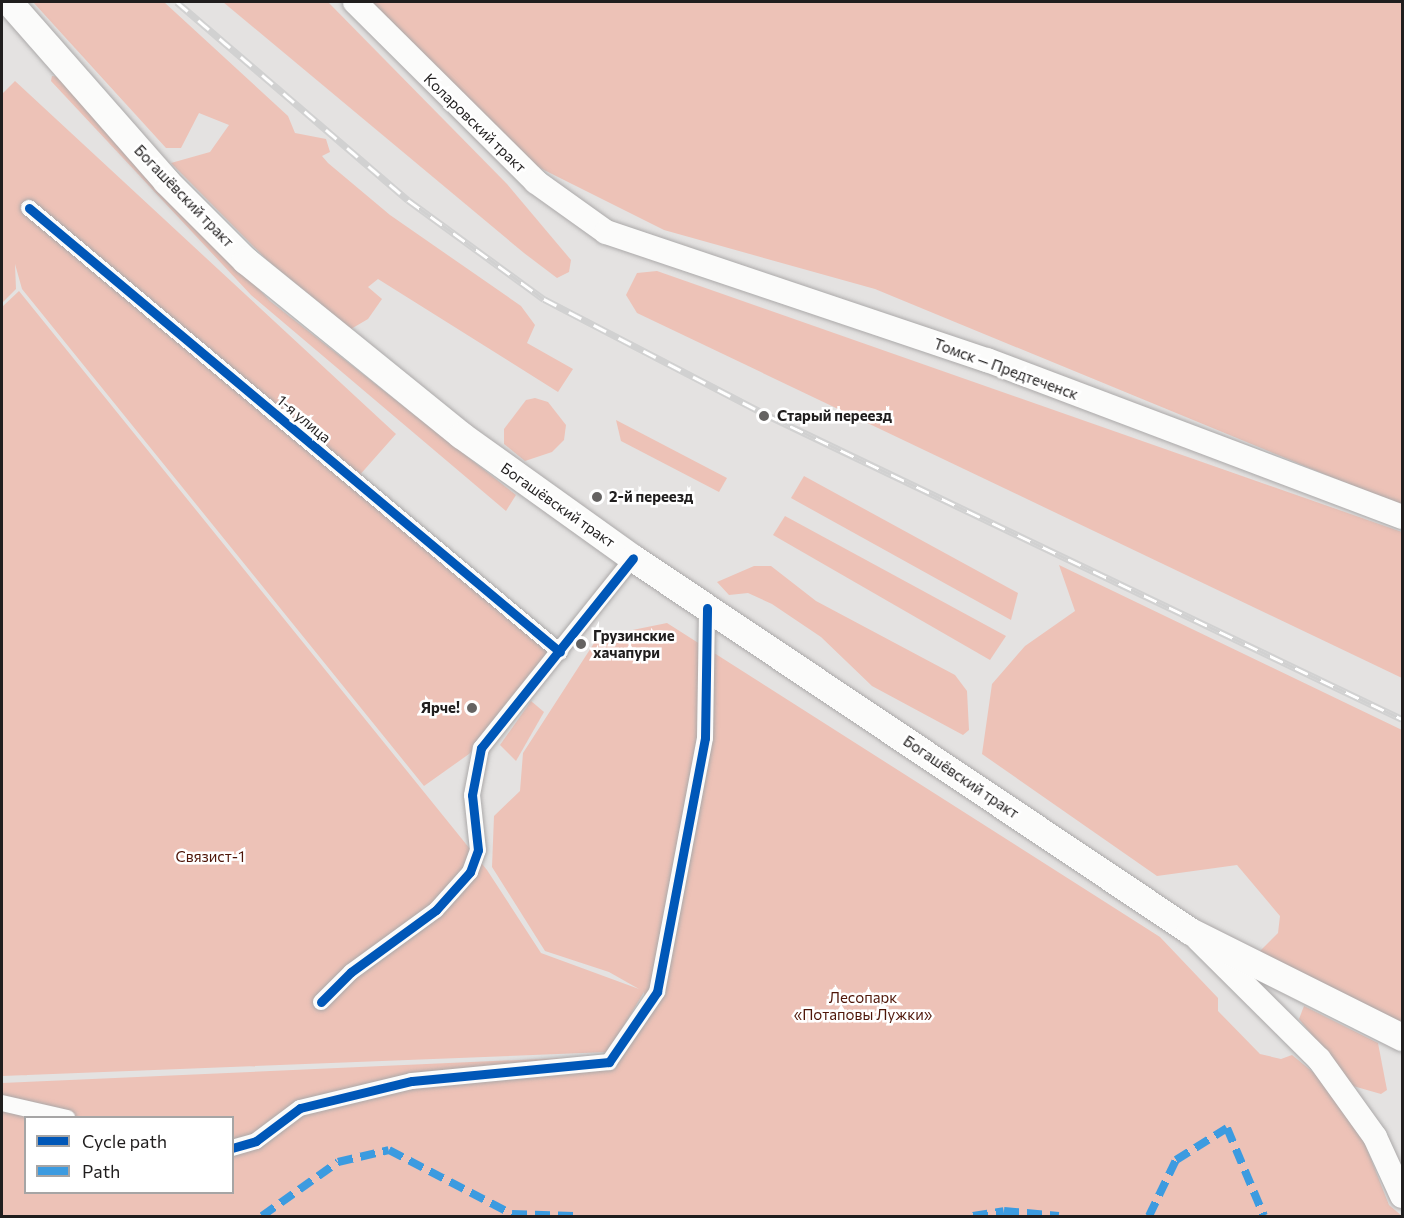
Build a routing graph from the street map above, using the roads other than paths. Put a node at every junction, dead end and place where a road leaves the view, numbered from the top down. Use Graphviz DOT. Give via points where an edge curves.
graph roads {
  1 [pos="9,2"];
  2 [pos="355,2"];
  3 [pos="29,208"];
  4 [pos="606,232"];
  5 [pos="1402,518"];
  6 [pos="633,558"];
  7 [pos="707,608"];
  8 [pos="560,652"];
  9 [pos="1190,931"];
  10 [pos="1287,982"];
  11 [pos="321,1002"];
  12 [pos="1269,1007"];
  13 [pos="1402,1036"];
  14 [pos="2,1103"];
  15 [pos="58,1116"];
  16 [pos="234,1147"];
  17 [pos="1402,1196"];
  1 -- 6 [label="main road, Богашёвский тракт" via="166,181 265,278 461,435"];
  2 -- 4 [label="main road, Коларовский тракт" via="536,182"];
  3 -- 8 [label="street, 1-я улица"];
  4 -- 5 [label="main road, Томск — Предтеченск" via="987,360"];
  6 -- 7 [label="main road, Богашёвский тракт"];
  6 -- 8 [label="street"];
  7 -- 9 [label="main road, Богашёвский тракт"];
  7 -- 16 [label="street" via="705,738 657,992 609,1062 412,1081 300,1108 256,1141"];
  8 -- 11 [label="street" via="481,748 472,795 478,850 470,872 436,909 351,972"];
  9 -- 10 [label="main road, Богашёвский тракт"];
  9 -- 12 [label="main road"];
  10 -- 12 [label="main road" via="1269,987"];
  10 -- 13 [label="main road, Богашёвский тракт"];
  12 -- 17 [label="main road" via="1348,1096 1375,1137"];
  14 -- 15 [label="street"];
}
